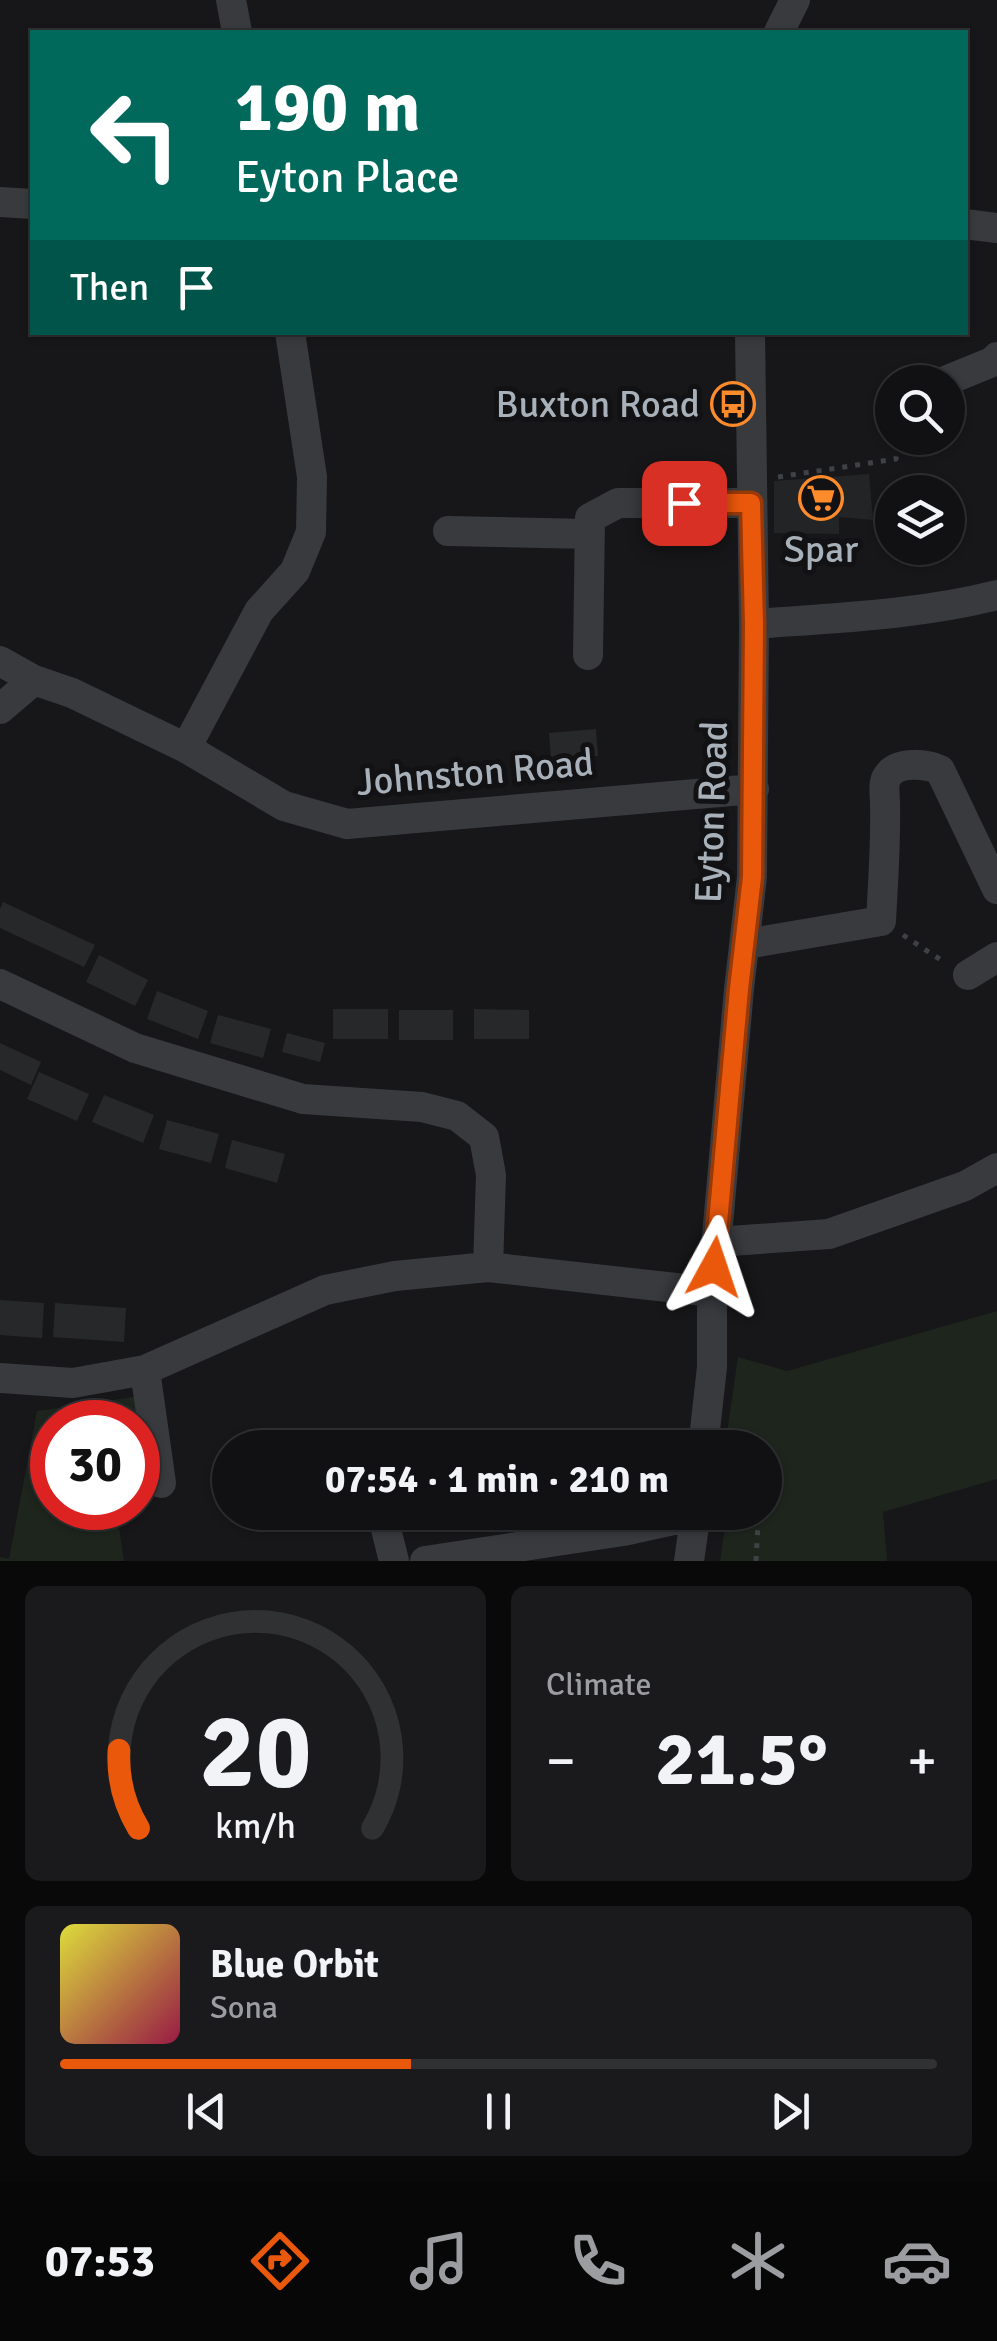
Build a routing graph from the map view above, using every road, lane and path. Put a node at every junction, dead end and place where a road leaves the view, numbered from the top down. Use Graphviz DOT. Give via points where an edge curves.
graph roads {
  1 [pos="231,0"];
  2 [pos="795,0"];
  3 [pos="237,30"];
  4 [pos="780,30"];
  5 [pos="0,202"];
  6 [pos="30,204"];
  7 [pos="968,224"];
  8 [pos="997,228"];
  9 [pos="290,335"];
  10 [pos="750,335"];
  11 [pos="997,357"];
  12 [pos="965,373"];
  13 [pos="897,455"];
  14 [pos="751,492"];
  15 [pos="448,532"];
  16 [pos="589,534"];
  17 [pos="997,595"];
  18 [pos="754,624"];
  19 [pos="588,655"];
  20 [pos="0,661"];
  21 [pos="34,680"];
  22 [pos="0,709"];
  23 [pos="186,748"];
  24 [pos="754,788"];
  25 [pos="997,888"];
  26 [pos="881,921"];
  27 [pos="746,944"];
  28 [pos="997,957"];
  29 [pos="968,975"];
  30 [pos="0,984"];
  31 [pos="997,1168"];
  32 [pos="717,1242"];
  33 [pos="488,1267"];
  34 [pos="712,1292"];
  35 [pos="145,1370"];
  36 [pos="0,1378"];
  37 [pos="705,1430"];
  38 [pos="161,1482"];
  39 [pos="387,1530"];
  40 [pos="545,1530"];
  41 [pos="597,1530"];
  42 [pos="631,1530"];
  43 [pos="694,1530"];
  44 [pos="758,1530"];
  45 [pos="394,1561"];
  46 [pos="425,1561"];
  47 [pos="689,1561"];
  48 [pos="756,1561"];
  1 -- 3 [label="street"];
  2 -- 4 [label="street"];
  5 -- 6 [label="street"];
  7 -- 8 [label="street"];
  9 -- 23 [label="street" via="312,477 312,532 295,572 259,611"];
  10 -- 14 [label="street, Eyton Road"];
  11 -- 12 [label="street"];
  13 -- 14 [label="path"];
  14 -- 16 [label="street" via="618,503 590,518"];
  14 -- 18 [label="street, Eyton Road"];
  15 -- 16 [label="street"];
  16 -- 19 [label="street"];
  17 -- 18 [label="street" via="907,612"];
  18 -- 24 [label="street, Eyton Road"];
  20 -- 21 [label="street, Johnston Road"];
  21 -- 22 [label="street"];
  21 -- 23 [label="street, Johnston Road"];
  23 -- 24 [label="street, Johnston Road" via="284,806 347,824"];
  24 -- 27 [label="street, Eyton Road"];
  25 -- 26 [label="street" via="940,770 898,766 885,780"];
  26 -- 27 [label="street"];
  26 -- 29 [label="path" via="948,964 960,961"];
  27 -- 32 [label="street, Eyton Road"];
  28 -- 29 [label="street"];
  30 -- 33 [label="street" via="135,1048 303,1099 422,1106 457,1116 484,1137 491,1175"];
  31 -- 32 [label="street" via="966,1186 829,1234"];
  32 -- 34 [label="street, Eyton Road"];
  33 -- 34 [label="street"];
  33 -- 35 [label="street" via="325,1290"];
  34 -- 37 [label="street, Eyton Road"];
  35 -- 36 [label="street" via="73,1383"];
  35 -- 38 [label="street"];
  39 -- 45 [label="street"];
  40 -- 46 [label="street"];
  41 -- 42 [label="street"];
  43 -- 47 [label="street"];
  44 -- 48 [label="path"];
}
